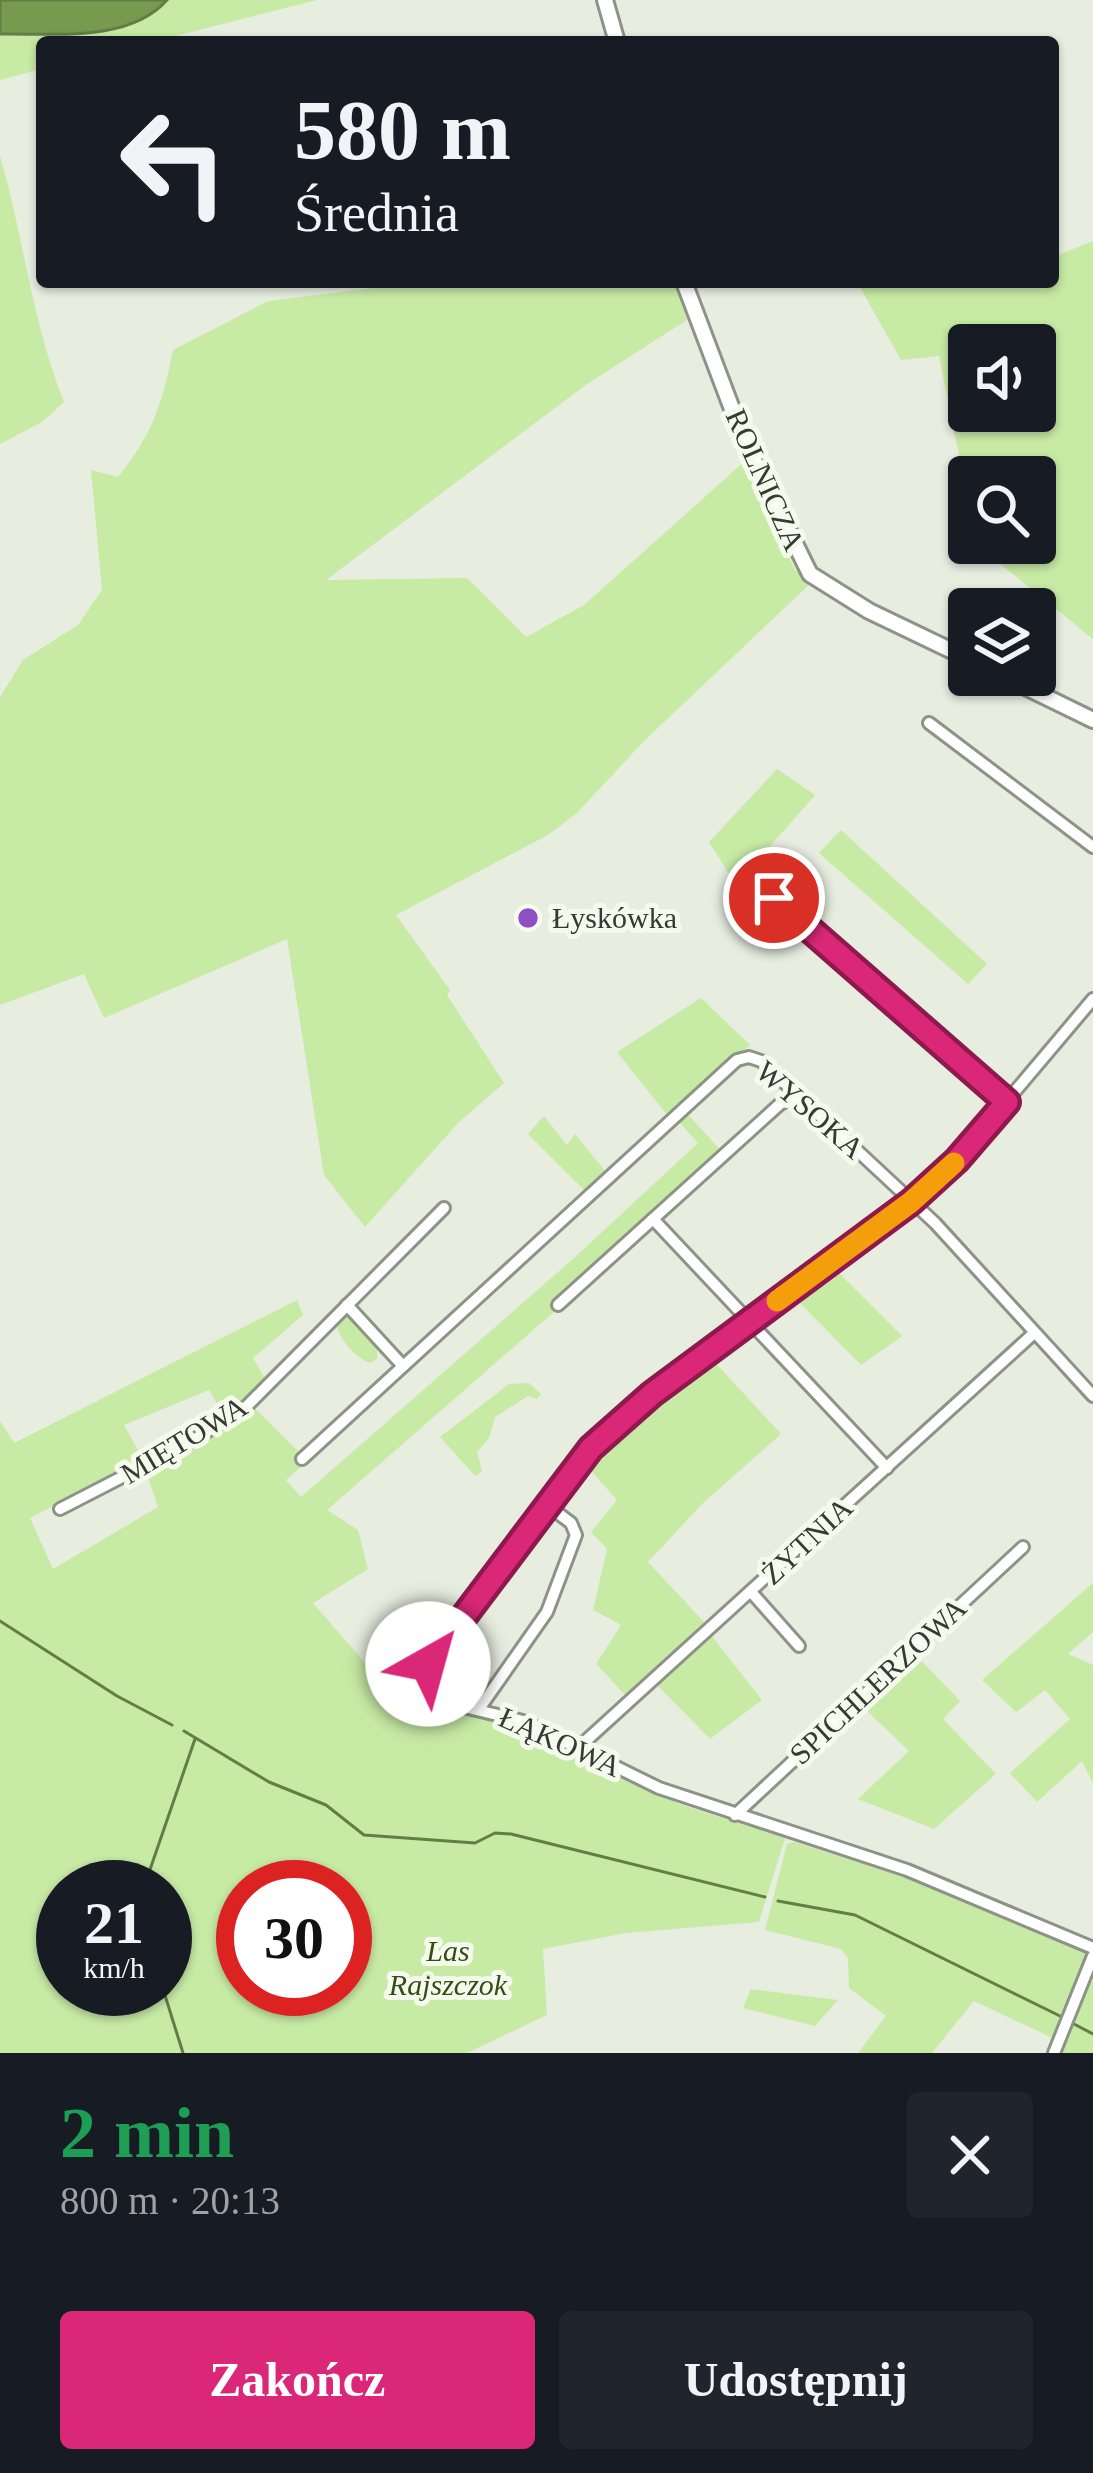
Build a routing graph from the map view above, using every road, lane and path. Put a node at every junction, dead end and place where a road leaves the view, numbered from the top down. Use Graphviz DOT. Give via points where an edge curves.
graph roads {
  1 [pos="605,0"];
  2 [pos="614,36"];
  3 [pos="686,288"];
  4 [pos="948,649"];
  5 [pos="1044,696"];
  6 [pos="1093,720"];
  7 [pos="929,723"];
  8 [pos="1093,847"];
  9 [pos="774,898"];
  10 [pos="1093,999"];
  11 [pos="797,1094"];
  12 [pos="1007,1102"];
  13 [pos="911,1202"];
  14 [pos="444,1208"];
  15 [pos="653,1219"];
  16 [pos="347,1305"];
  17 [pos="558,1305"];
  18 [pos="748,1322"];
  19 [pos="1034,1334"];
  20 [pos="403,1366"];
  21 [pos="1093,1396"];
  22 [pos="302,1459"];
  23 [pos="887,1468"];
  24 [pos="547,1505"];
  25 [pos="60,1509"];
  26 [pos="1023,1547"];
  27 [pos="752,1593"];
  28 [pos="799,1646"];
  29 [pos="479,1708"];
  30 [pos="579,1747"];
  31 [pos="735,1815"];
  32 [pos="1093,1952"];
  33 [pos="1054,2053"];
  1 -- 2 [label="street"];
  3 -- 4 [label="street, ROLNICZA" via="743,438 810,574"];
  5 -- 6 [label="street"];
  7 -- 8 [label="street"];
  9 -- 12 [label="street"];
  10 -- 12 [label="street, ŁĄKOWA"];
  11 -- 13 [label="street, WYSOKA"];
  11 -- 15 [label="street"];
  11 -- 20 [label="street, WYSOKA" via="761,1060 737,1060"];
  12 -- 13 [label="street, ŁĄKOWA"];
  13 -- 18 [label="street, ŁĄKOWA"];
  13 -- 19 [label="street, WYSOKA"];
  14 -- 16 [label="street, MIĘTOWA"];
  15 -- 17 [label="street"];
  15 -- 18 [label="street"];
  16 -- 20 [label="street"];
  16 -- 25 [label="street, MIĘTOWA" via="247,1406"];
  18 -- 23 [label="street"];
  18 -- 24 [label="street, ŁĄKOWA" via="620,1421"];
  19 -- 21 [label="street, WYSOKA"];
  19 -- 23 [label="street, ŻYTNIA"];
  20 -- 22 [label="street, WYSOKA"];
  23 -- 27 [label="street, ŻYTNIA"];
  24 -- 29 [label="street" via="576,1535 547,1612"];
  24 -- 29 [label="street, ŁĄKOWA" via="405,1693"];
  26 -- 31 [label="street, SPICHLERZOWA"];
  27 -- 28 [label="street"];
  27 -- 30 [label="street, ŻYTNIA"];
  29 -- 30 [label="street, ŁĄKOWA"];
  30 -- 31 [label="street, ŁĄKOWA"];
  31 -- 32 [label="street, ŁĄKOWA" via="907,1870"];
  32 -- 33 [label="street"];
}
